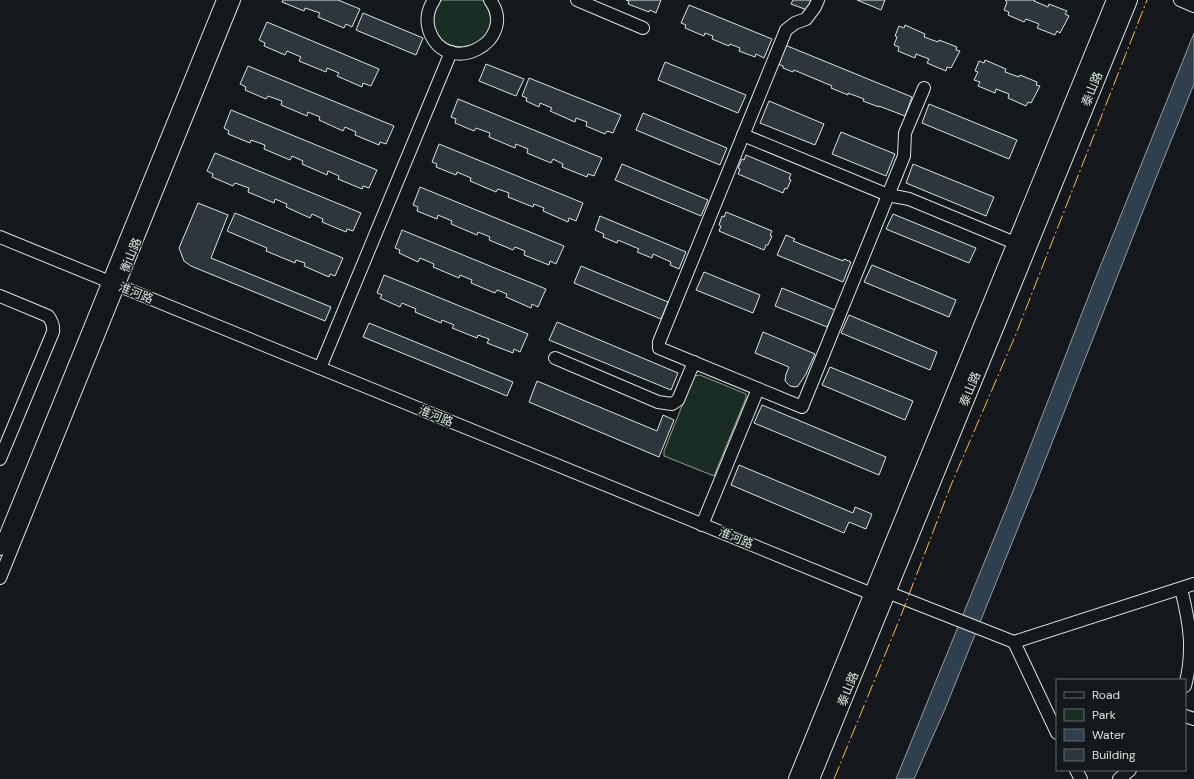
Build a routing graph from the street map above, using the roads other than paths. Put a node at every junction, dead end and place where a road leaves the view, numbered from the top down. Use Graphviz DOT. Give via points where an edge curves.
graph roads {
  1 [pos="223,0"];
  2 [pos="234,0"];
  3 [pos="434,0"];
  4 [pos="490,0"];
  5 [pos="577,0"];
  6 [pos="818,0"];
  7 [pos="1115,0"];
  8 [pos="1129,0"];
  9 [pos="1180,0"];
  10 [pos="1194,6"];
  11 [pos="643,28"];
  12 [pos="451,52"];
  13 [pos="924,88"];
  14 [pos="743,135"];
  15 [pos="888,195"];
  16 [pos="0,237"];
  17 [pos="1015,243"];
  18 [pos="113,284"];
  19 [pos="0,296"];
  20 [pos="555,358"];
  21 [pos="694,362"];
  22 [pos="320,368"];
  23 [pos="758,389"];
  24 [pos="0,459"];
  25 [pos="702,525"];
  26 [pos="0,549"];
  27 [pos="0,578"];
  28 [pos="1194,584"];
  29 [pos="1181,589"];
  30 [pos="880,593"];
  31 [pos="1014,642"];
  32 [pos="1186,682"];
  33 [pos="1056,730"];
  34 [pos="1129,771"];
  35 [pos="797,779"];
  36 [pos="811,779"];
  37 [pos="1119,779"];
  1 -- 18 [label="street, 衡山路"];
  2 -- 18 [label="street, 衡山路"];
  3 -- 12 [label="street" via="429,10 430,30 435,41"];
  4 -- 12 [label="street" via="496,17 491,38 472,52"];
  5 -- 11 [label="street"];
  6 -- 14 [label="street" via="806,19 786,30"];
  7 -- 17 [label="main road, 泰山路"];
  8 -- 30 [label="main road, 泰山路"];
  9 -- 10 [label="street"];
  12 -- 22 [label="street"];
  13 -- 15 [label="street" via="905,133 904,156"];
  14 -- 15 [label="street"];
  14 -- 21 [label="street" via="659,342 659,348"];
  15 -- 17 [label="street" via="909,199"];
  15 -- 23 [label="street" via="802,407"];
  16 -- 18 [label="street, 淮河路"];
  17 -- 30 [label="main road, 泰山路"];
  18 -- 22 [label="street, 淮河路"];
  18 -- 26 [label="street, 衡山路"];
  18 -- 27 [label="street, 衡山路"];
  19 -- 24 [label="street" via="48,316 54,326"];
  20 -- 21 [label="street" via="658,402 672,404 678,400"];
  21 -- 23 [label="street"];
  22 -- 25 [label="street, 淮河路"];
  23 -- 25 [label="street"];
  25 -- 30 [label="street, 淮河路"];
  28 -- 29 [label="street"];
  29 -- 31 [label="street"];
  29 -- 32 [label="street" via="1189,618 1191,645 1191,662"];
  30 -- 31 [label="street, 淮河路"];
  30 -- 35 [label="main road, 泰山路"];
  30 -- 36 [label="main road, 泰山路"];
  31 -- 33 [label="street"];
  34 -- 37 [label="street"];
}
